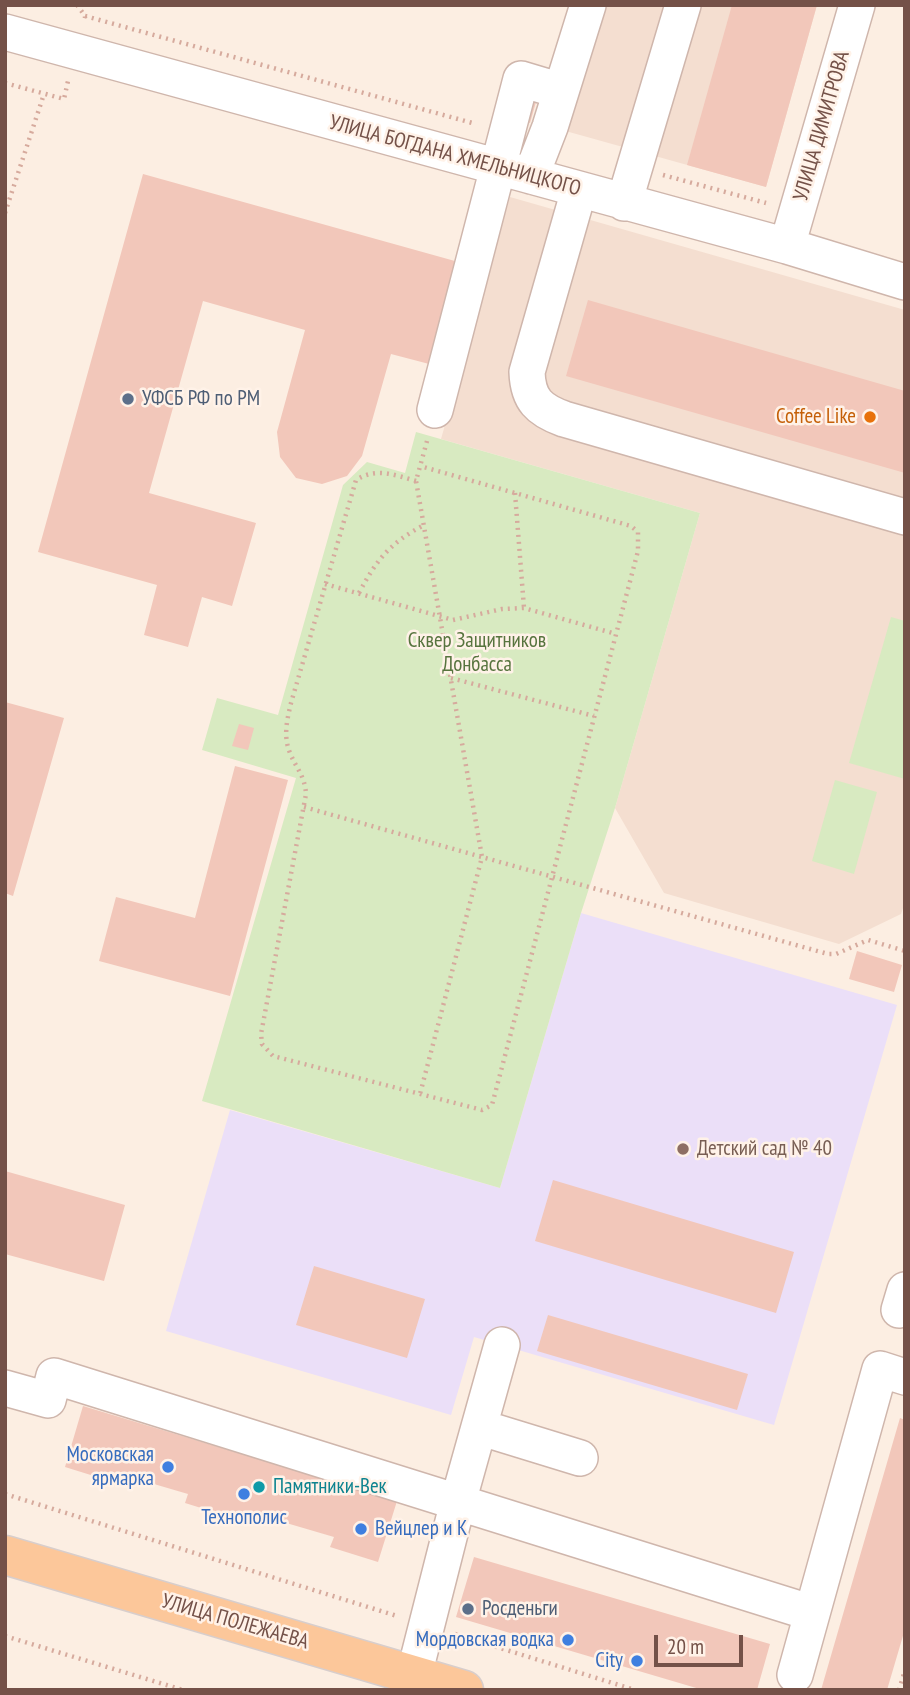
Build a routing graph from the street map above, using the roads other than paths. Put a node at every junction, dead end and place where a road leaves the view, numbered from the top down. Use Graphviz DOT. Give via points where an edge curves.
graph roads {
  1 [pos="588,5"];
  2 [pos="683,5"];
  3 [pos="857,5"];
  4 [pos="5,32"];
  5 [pos="561,91"];
  6 [pos="497,167"];
  7 [pos="531,176"];
  8 [pos="579,190"];
  9 [pos="624,203"];
  10 [pos="787,246"];
  11 [pos="905,282"];
  12 [pos="435,410"];
  13 [pos="905,517"];
  14 [pos="502,1345"];
  15 [pos="905,1377"];
  16 [pos="5,1388"];
  17 [pos="479,1427"];
  18 [pos="580,1458"];
  19 [pos="458,1502"];
  20 [pos="5,1555"];
  21 [pos="812,1613"];
  22 [pos="795,1675"];
  23 [pos="413,1680"];
  24 [pos="464,1690"];
  1 -- 5 [label="street"];
  2 -- 9 [label="street"];
  3 -- 10 [label="street, УЛИЦА ДИМИТРОВА"];
  4 -- 6 [label="street, УЛИЦА БОГДАНА ХМЕЛЬНИЦКОГО"];
  5 -- 6 [label="street" via="521,79"];
  5 -- 7 [label="street"];
  6 -- 7 [label="street, УЛИЦА БОГДАНА ХМЕЛЬНИЦКОГО"];
  6 -- 12 [label="street"];
  7 -- 8 [label="street, УЛИЦА БОГДАНА ХМЕЛЬНИЦКОГО"];
  8 -- 9 [label="street, УЛИЦА БОГДАНА ХМЕЛЬНИЦКОГО"];
  8 -- 13 [label="street" via="527,372 531,398 540,408 564,419"];
  9 -- 10 [label="street, УЛИЦА БОГДАНА ХМЕЛЬНИЦКОГО"];
  10 -- 11 [label="street, УЛИЦА БОГДАНА ХМЕЛЬНИЦКОГО"];
  14 -- 17 [label="street"];
  15 -- 21 [label="street" via="880,1369"];
  16 -- 19 [label="street" via="48,1400 54,1376"];
  17 -- 18 [label="street"];
  17 -- 19 [label="street"];
  19 -- 21 [label="street"];
  19 -- 23 [label="street" via="438,1629"];
  20 -- 23 [label="main road, УЛИЦА ПОЛЕЖАЕВА"];
  21 -- 22 [label="street"];
  23 -- 24 [label="main road, УЛИЦА ПОЛЕЖАЕВА"];
}
